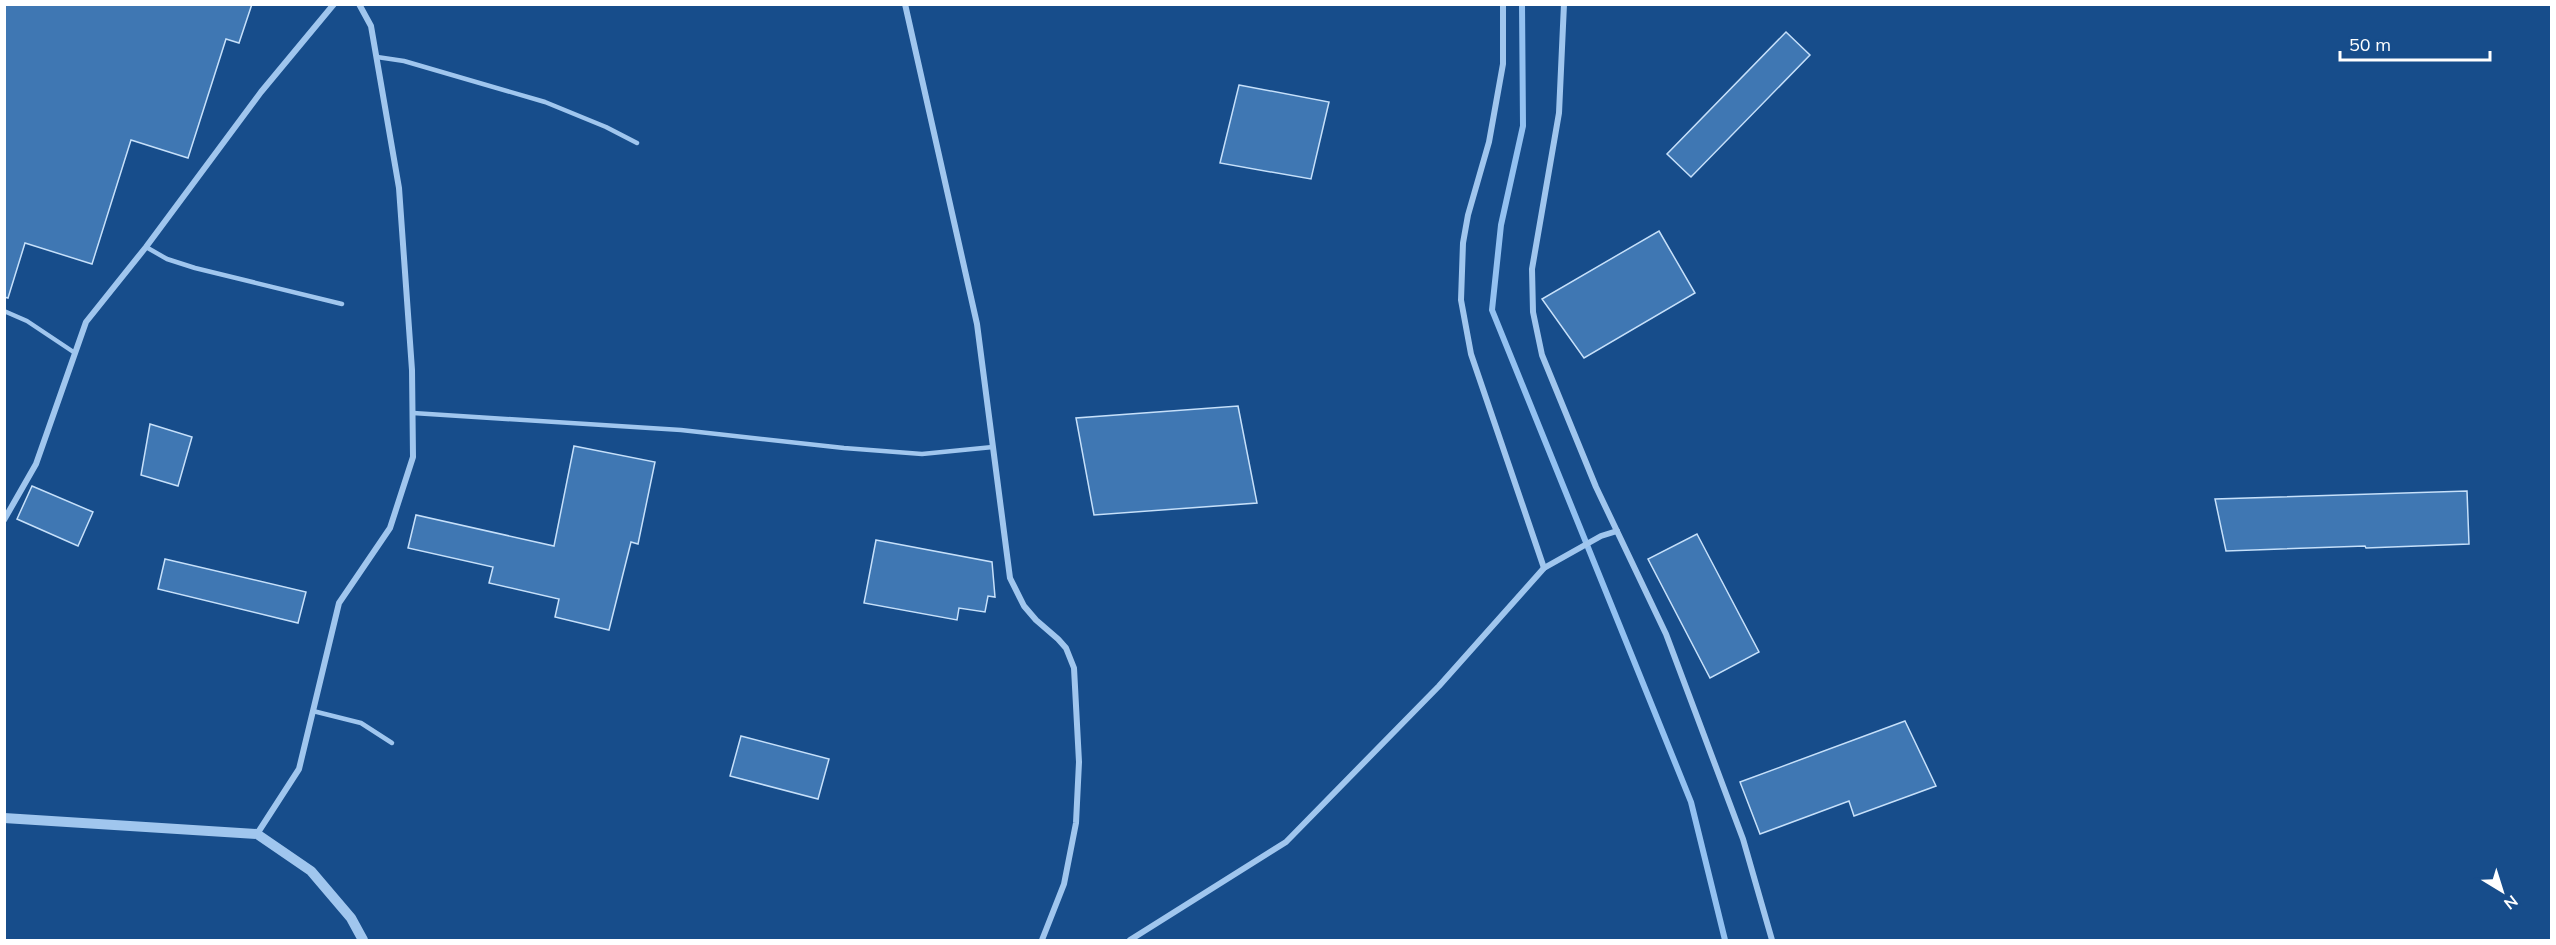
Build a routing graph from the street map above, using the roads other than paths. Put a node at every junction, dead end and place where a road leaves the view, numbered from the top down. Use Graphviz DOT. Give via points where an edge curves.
graph roads {
  1 [pos="334,4"];
  2 [pos="359,4"];
  3 [pos="905,4"];
  4 [pos="1503,4"];
  5 [pos="1564,4"];
  6 [pos="376,57"];
  7 [pos="638,143"];
  8 [pos="146,247"];
  9 [pos="342,304"];
  10 [pos="4,311"];
  11 [pos="75,353"];
  12 [pos="412,413"];
  13 [pos="993,447"];
  14 [pos="4,520"];
  15 [pos="1617,531"];
  16 [pos="1544,568"];
  17 [pos="313,711"];
  18 [pos="392,743"];
  19 [pos="4,818"];
  20 [pos="257,834"];
  21 [pos="363,940"];
  22 [pos="1042,940"];
  23 [pos="1130,940"];
  24 [pos="1772,940"];
  1 -- 8 [label="street" via="261,92"];
  2 -- 6 [label="street" via="371,26"];
  3 -- 13 [label="street" via="977,324"];
  4 -- 16 [label="street" via="1503,64 1489,142 1465,234 1461,300 1470,354"];
  5 -- 15 [label="street" via="1559,113 1535,247 1533,312 1550,376"];
  6 -- 7 [label="lane" via="404,61 545,102"];
  6 -- 12 [label="street" via="399,188"];
  8 -- 9 [label="lane" via="195,268"];
  8 -- 11 [label="street" via="86,322"];
  10 -- 11 [label="lane" via="27,321"];
  11 -- 14 [label="street" via="36,464"];
  12 -- 13 [label="lane" via="681,430 922,454"];
  12 -- 17 [label="street" via="413,457 404,491 390,528 339,603"];
  13 -- 22 [label="street" via="1010,578 1024,606 1066,648 1074,668 1079,762 1076,823 1064,884"];
  15 -- 16 [label="street" via="1561,556"];
  15 -- 24 [label="street" via="1679,667 1743,839"];
  16 -- 23 [label="street" via="1439,686 1286,842"];
  17 -- 18 [label="lane" via="361,723"];
  17 -- 20 [label="street" via="299,769"];
  19 -- 20 [label="street"];
  20 -- 21 [label="street" via="311,871 351,918"];
}
